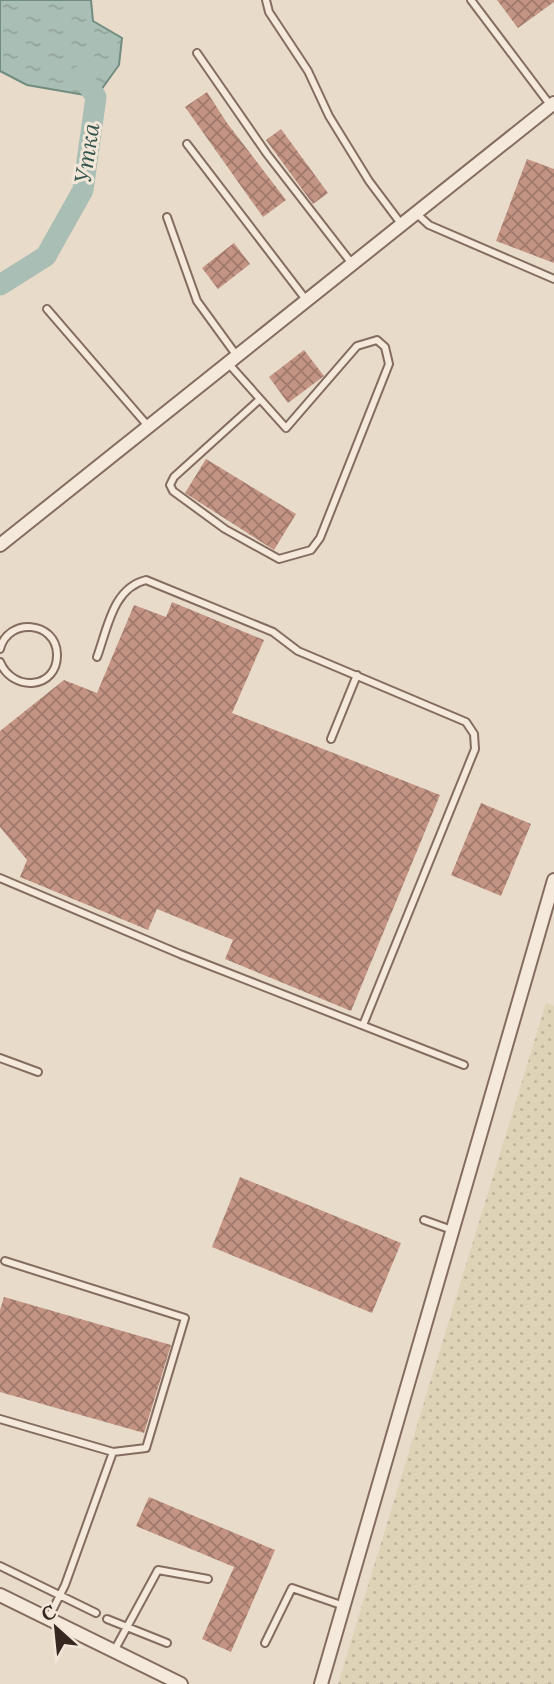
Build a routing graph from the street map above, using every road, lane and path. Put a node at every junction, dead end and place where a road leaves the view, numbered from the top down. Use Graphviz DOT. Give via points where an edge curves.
graph roads {
  1 [pos="266,0"];
  2 [pos="471,0"];
  3 [pos="197,53"];
  4 [pos="552,104"];
  5 [pos="187,144"];
  6 [pos="417,214"];
  7 [pos="167,217"];
  8 [pos="403,225"];
  9 [pos="353,265"];
  10 [pos="554,279"];
  11 [pos="307,301"];
  12 [pos="47,309"];
  13 [pos="233,360"];
  14 [pos="259,400"];
  15 [pos="148,426"];
  16 [pos="0,545"];
  17 [pos="0,649"];
  18 [pos="97,657"];
  19 [pos="0,662"];
  20 [pos="356,675"];
  21 [pos="331,739"];
  22 [pos="0,878"];
  23 [pos="554,880"];
  24 [pos="363,1025"];
  25 [pos="0,1058"];
  26 [pos="464,1065"];
  27 [pos="38,1072"];
  28 [pos="424,1220"];
  29 [pos="454,1231"];
  30 [pos="5,1261"];
  31 [pos="0,1419"];
  32 [pos="113,1452"];
  33 [pos="0,1566"];
  34 [pos="208,1579"];
  35 [pos="0,1595"];
  36 [pos="60,1595"];
  37 [pos="344,1606"];
  38 [pos="96,1613"];
  39 [pos="48,1619"];
  40 [pos="107,1619"];
  41 [pos="127,1628"];
  42 [pos="167,1643"];
  43 [pos="265,1643"];
  44 [pos="114,1651"];
  45 [pos="180,1684"];
  46 [pos="321,1684"];
  1 -- 8 [label="lane" via="269,12 308,71 328,116"];
  2 -- 4 [label="lane"];
  3 -- 9 [label="lane"];
  4 -- 6 [label="street"];
  5 -- 11 [label="lane"];
  6 -- 8 [label="street"];
  6 -- 10 [label="lane" via="429,225"];
  7 -- 13 [label="lane" via="197,301"];
  8 -- 9 [label="street"];
  9 -- 11 [label="street"];
  11 -- 13 [label="street"];
  12 -- 15 [label="lane"];
  13 -- 14 [label="lane"];
  13 -- 15 [label="street"];
  14 -- 14 [label="lane" via="286,428 357,346 377,340 389,356 320,538 300,555 279,559 225,529 170,485"];
  15 -- 16 [label="street"];
  17 -- 19 [label="lane" via="14,630 33,626 49,635 57,653 46,677 28,684 11,678"];
  18 -- 20 [label="lane" via="119,596 132,583 146,580 273,632 298,651"];
  20 -- 21 [label="lane"];
  20 -- 24 [label="lane" via="466,722 474,734 475,749"];
  22 -- 24 [label="lane"];
  23 -- 29 [label="street"];
  24 -- 26 [label="lane"];
  25 -- 27 [label="lane"];
  28 -- 29 [label="lane"];
  29 -- 37 [label="street"];
  30 -- 32 [label="lane" via="185,1318 146,1448"];
  31 -- 32 [label="lane"];
  32 -- 36 [label="lane"];
  33 -- 36 [label="lane"];
  34 -- 41 [label="lane" via="158,1570"];
  35 -- 39 [label="street"];
  36 -- 38 [label="lane"];
  36 -- 39 [label="lane"];
  37 -- 43 [label="lane" via="292,1588"];
  37 -- 46 [label="street"];
  39 -- 44 [label="street"];
  40 -- 41 [label="lane"];
  41 -- 42 [label="lane"];
  41 -- 44 [label="lane"];
  44 -- 45 [label="street"];
}
